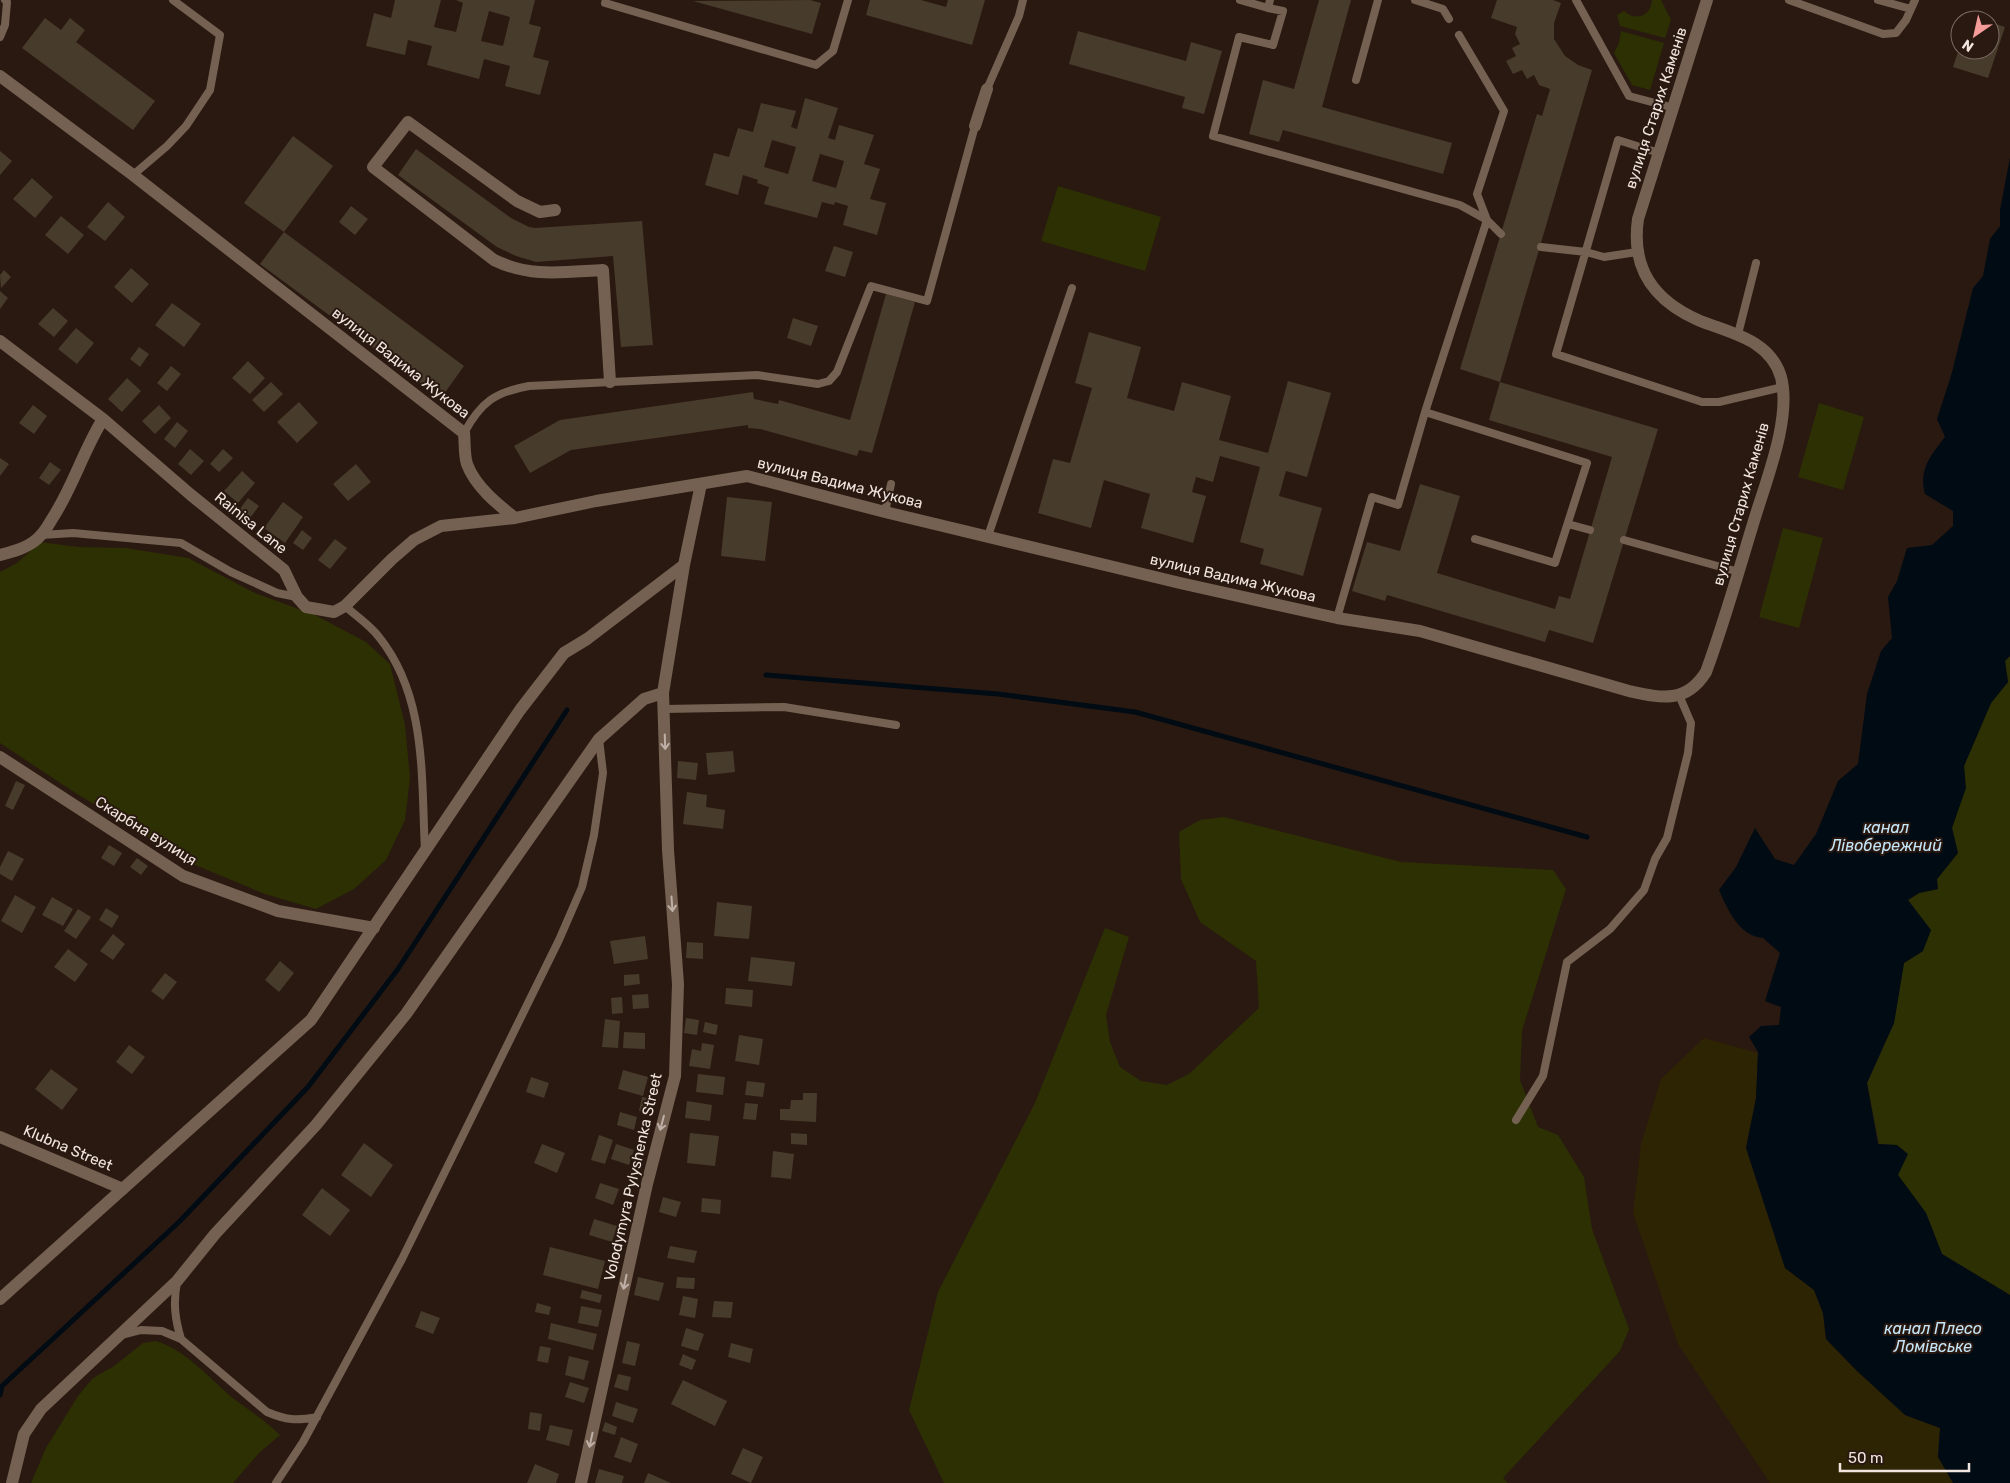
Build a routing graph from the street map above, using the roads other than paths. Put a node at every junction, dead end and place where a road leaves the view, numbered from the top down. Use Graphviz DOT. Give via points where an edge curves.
graph roads {
  1 [pos="173,0"];
  2 [pos="606,0"];
  3 [pos="848,0"];
  4 [pos="1023,0"];
  5 [pos="1240,0"];
  6 [pos="1378,0"];
  7 [pos="1415,0"];
  8 [pos="1576,0"];
  9 [pos="1707,0"];
  10 [pos="1789,0"];
  11 [pos="1878,0"];
  12 [pos="1915,0"];
  13 [pos="7,1"];
  14 [pos="1269,4"];
  15 [pos="1911,9"];
  16 [pos="1449,19"];
  17 [pos="1459,35"];
  18 [pos="0,37"];
  19 [pos="0,76"];
  20 [pos="1356,80"];
  21 [pos="987,89"];
  22 [pos="1674,108"];
  23 [pos="975,126"];
  24 [pos="1659,153"];
  25 [pos="133,175"];
  26 [pos="555,210"];
  27 [pos="1487,220"];
  28 [pos="1500,234"];
  29 [pos="1541,246"];
  30 [pos="1586,252"];
  31 [pos="1637,252"];
  32 [pos="1756,263"];
  33 [pos="1072,288"];
  34 [pos="1738,334"];
  35 [pos="0,341"];
  36 [pos="610,382"];
  37 [pos="1783,386"];
  38 [pos="1426,412"];
  39 [pos="103,418"];
  40 [pos="464,433"];
  41 [pos="701,484"];
  42 [pos="891,484"];
  43 [pos="885,512"];
  44 [pos="514,518"];
  45 [pos="1568,524"];
  46 [pos="1590,530"];
  47 [pos="41,535"];
  48 [pos="988,536"];
  49 [pos="1475,539"];
  50 [pos="1624,540"];
  51 [pos="0,555"];
  52 [pos="684,565"];
  53 [pos="1738,572"];
  54 [pos="296,597"];
  55 [pos="344,606"];
  56 [pos="1337,618"];
  57 [pos="663,694"];
  58 [pos="1679,695"];
  59 [pos="663,709"];
  60 [pos="896,725"];
  61 [pos="599,739"];
  62 [pos="0,757"];
  63 [pos="425,852"];
  64 [pos="374,928"];
  65 [pos="1516,1120"];
  66 [pos="0,1137"];
  67 [pos="123,1189"];
  68 [pos="177,1281"];
  69 [pos="0,1299"];
  70 [pos="121,1336"];
  71 [pos="181,1339"];
  72 [pos="317,1417"];
  73 [pos="12,1483"];
  74 [pos="276,1483"];
  75 [pos="581,1483"];
  1 -- 25 [label="lane" via="220,35 210,90 186,126"];
  2 -- 3 [label="lane" via="605,3 816,64 832,51"];
  4 -- 21 [label="lane"];
  5 -- 14 [label="lane"];
  6 -- 20 [label="lane"];
  7 -- 16 [label="lane" via="1443,8"];
  8 -- 22 [label="lane" via="1629,96"];
  9 -- 22 [label="street, вулиця Старих Каменів"];
  10 -- 15 [label="lane" via="1883,34 1896,33"];
  11 -- 15 [label="lane"];
  12 -- 15 [label="lane"];
  13 -- 18 [label="lane"];
  14 -- 27 [label="lane" via="1283,11 1273,45 1239,37 1213,136 1460,206"];
  17 -- 27 [label="lane" via="1504,112 1476,194"];
  19 -- 25 [label="street, вулиця Вадима Жукова"];
  21 -- 23 [label="street"];
  22 -- 24 [label="street, вулиця Старих Каменів"];
  23 -- 36 [label="lane" via="927,301 872,286 837,372 830,381 818,384 757,375"];
  24 -- 30 [label="lane" via="1618,140"];
  24 -- 31 [label="street, вулиця Старих Каменів" via="1638,219"];
  25 -- 40 [label="street, вулиця Вадима Жукова"];
  26 -- 36 [label="street" via="540,212 517,201 408,122 373,167 494,260 511,268 537,273 603,270"];
  27 -- 28 [label="lane"];
  27 -- 38 [label="lane"];
  29 -- 30 [label="lane"];
  30 -- 31 [label="lane" via="1604,257"];
  30 -- 37 [label="lane" via="1556,354 1702,402 1719,402"];
  31 -- 34 [label="street, вулиця Старих Каменів" via="1642,270 1665,300 1698,320"];
  32 -- 34 [label="lane"];
  33 -- 48 [label="lane"];
  34 -- 37 [label="street, вулиця Старих Каменів" via="1761,347 1772,358"];
  35 -- 39 [label="street, Rainisa Lane"];
  36 -- 40 [label="lane" via="508,390 484,404 474,414"];
  37 -- 53 [label="street, вулиця Старих Каменів" via="1779,436"];
  38 -- 45 [label="lane" via="1587,463"];
  38 -- 56 [label="lane" via="1398,505 1372,498"];
  39 -- 47 [label="street" via="90,439 62,504"];
  39 -- 54 [label="street, Rainisa Lane" via="284,570"];
  40 -- 44 [label="street, вулиця Вадима Жукова" via="467,464 493,501"];
  41 -- 43 [label="street, вулиця Вадима Жукова" via="747,476"];
  41 -- 44 [label="street, вулиця Вадима Жукова"];
  41 -- 52 [label="street, Volodymyra Pylyshenka Street"];
  42 -- 43 [label="lane"];
  43 -- 48 [label="street, вулиця Вадима Жукова"];
  44 -- 55 [label="street" via="441,526 414,540"];
  45 -- 46 [label="lane"];
  45 -- 49 [label="lane" via="1555,563"];
  47 -- 51 [label="street" via="22,548"];
  47 -- 54 [label="lane" via="73,533 181,543 231,572 276,592"];
  48 -- 56 [label="street, вулиця Вадима Жукова"];
  50 -- 53 [label="lane"];
  52 -- 57 [label="street, Volodymyra Pylyshenka Street"];
  52 -- 63 [label="street" via="564,653 520,710"];
  53 -- 58 [label="street, вулиця Старих Каменів" via="1706,672 1690,691"];
  54 -- 55 [label="street" via="306,607 322,612 334,612"];
  55 -- 63 [label="lane" via="383,643 399,667 413,705 420,743"];
  56 -- 58 [label="street, вулиця Вадима Жукова" via="1420,631 1629,692 1661,698"];
  57 -- 59 [label="street, Volodymyra Pylyshenka Street"];
  57 -- 61 [label="street" via="644,699"];
  58 -- 65 [label="lane" via="1691,723 1688,753 1667,838 1644,890 1610,929 1567,962 1543,1076"];
  59 -- 60 [label="lane" via="784,707"];
  59 -- 75 [label="street, Volodymyra Pylyshenka Street, one-way" via="668,850 678,984 675,1076 647,1184"];
  61 -- 68 [label="street" via="406,1014 316,1125 215,1234"];
  61 -- 72 [label="lane" via="603,773 582,887 555,949 402,1260"];
  62 -- 64 [label="street, Скарбна вулиця" via="183,876 278,911"];
  63 -- 64 [label="street"];
  64 -- 67 [label="street" via="311,1020"];
  66 -- 67 [label="street, Klubna Street"];
  67 -- 69 [label="street"];
  68 -- 70 [label="street"];
  68 -- 71 [label="lane" via="175,1320"];
  70 -- 71 [label="lane" via="141,1330 162,1331"];
  70 -- 73 [label="street" via="41,1409 24,1434"];
  71 -- 72 [label="lane" via="267,1412 300,1420"];
  72 -- 74 [label="lane"];
}
